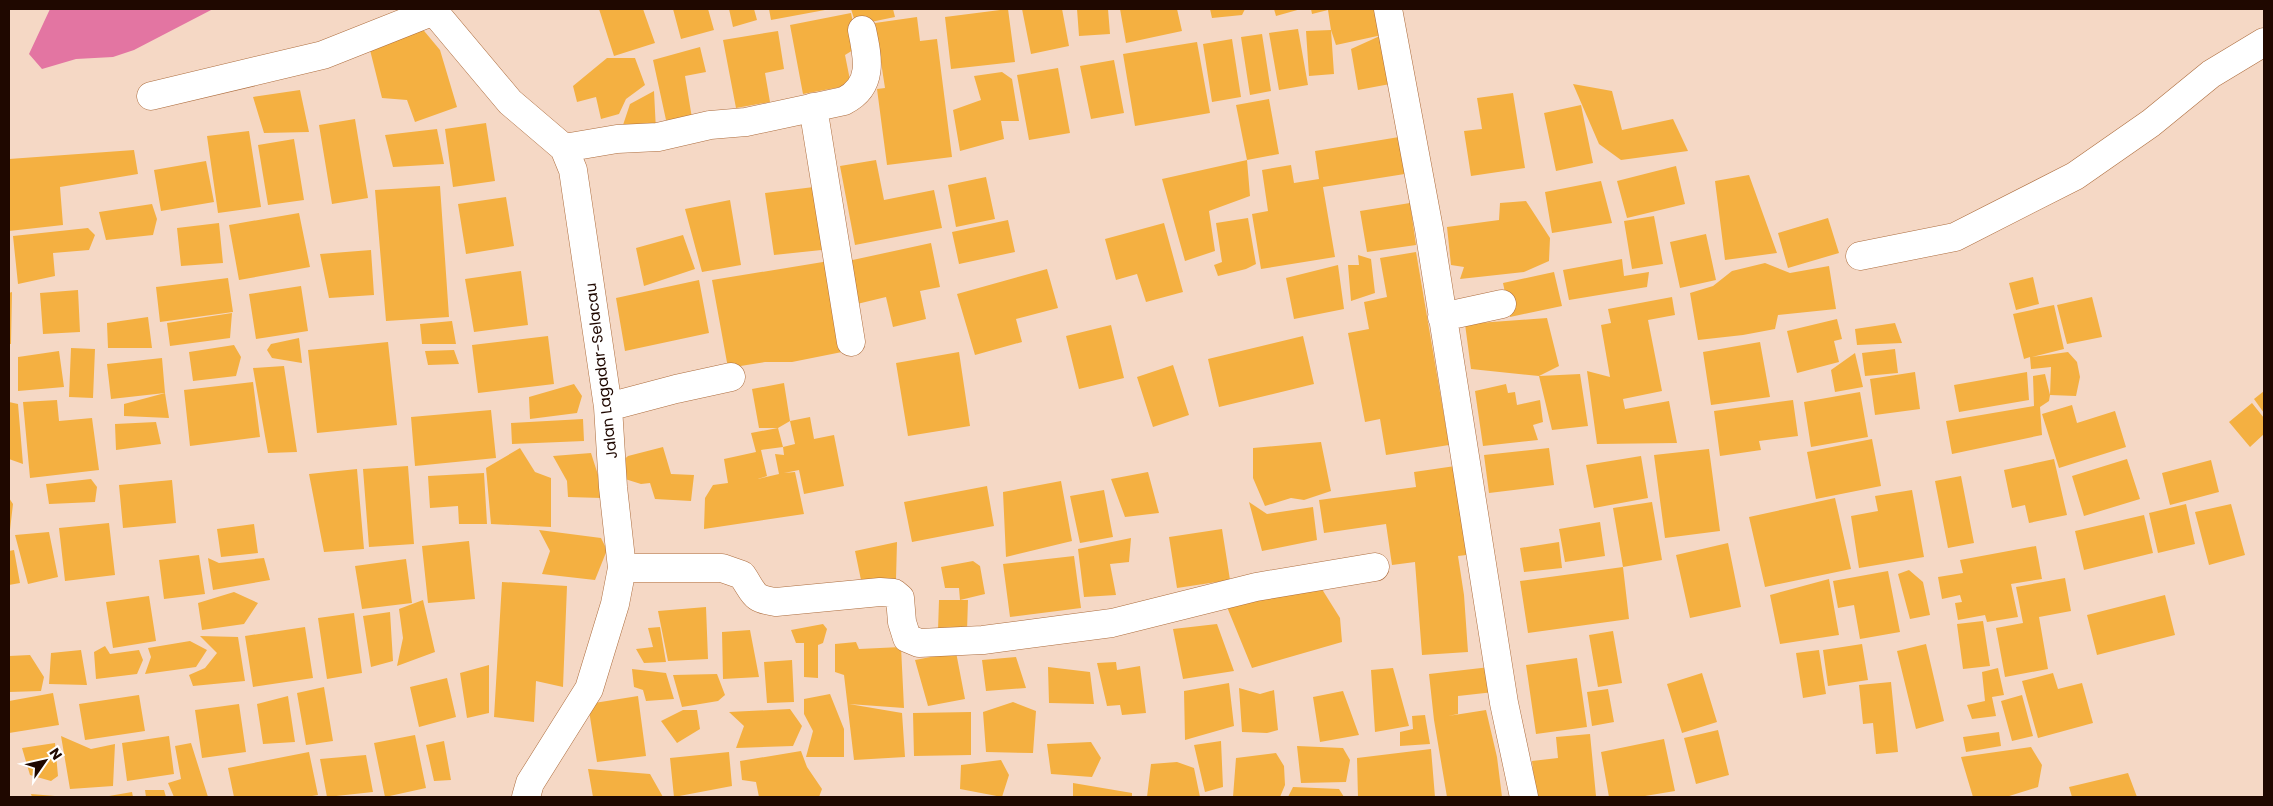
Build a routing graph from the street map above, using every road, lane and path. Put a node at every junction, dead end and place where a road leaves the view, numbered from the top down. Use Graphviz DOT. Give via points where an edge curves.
graph roads {
  1 [pos="1388,9"];
  2 [pos="433,10"];
  3 [pos="862,30"];
  4 [pos="2264,42"];
  5 [pos="151,96"];
  6 [pos="813,107"];
  7 [pos="564,148"];
  8 [pos="1860,256"];
  9 [pos="1502,304"];
  10 [pos="1442,316"];
  11 [pos="851,342"];
  12 [pos="731,378"];
  13 [pos="608,407"];
  14 [pos="1375,567"];
  15 [pos="622,568"];
  16 [pos="526,797"];
  17 [pos="1524,797"];
  1 -- 10 [label="street"];
  2 -- 5 [label="street" via="323,55"];
  2 -- 7 [label="street, Jalan Lagadar-Selacau" via="510,102"];
  3 -- 6 [label="street" via="868,73 855,95 844,101"];
  4 -- 8 [label="street" via="2212,74 2151,123 2076,176 1955,237"];
  6 -- 7 [label="street" via="658,137 617,139"];
  6 -- 11 [label="street"];
  7 -- 13 [label="street, Jalan Lagadar-Selacau" via="573,170"];
  9 -- 10 [label="street"];
  10 -- 17 [label="street" via="1504,703"];
  12 -- 13 [label="street"];
  13 -- 15 [label="street, Jalan Lagadar-Selacau"];
  14 -- 15 [label="street" via="1256,588 1112,623 983,640 919,644 908,638 902,622 900,598 894,593 776,602 760,600 742,575 722,568"];
  15 -- 16 [label="street, Jalan Lagadar-Selacau" via="615,604 589,689 530,783"];
}
